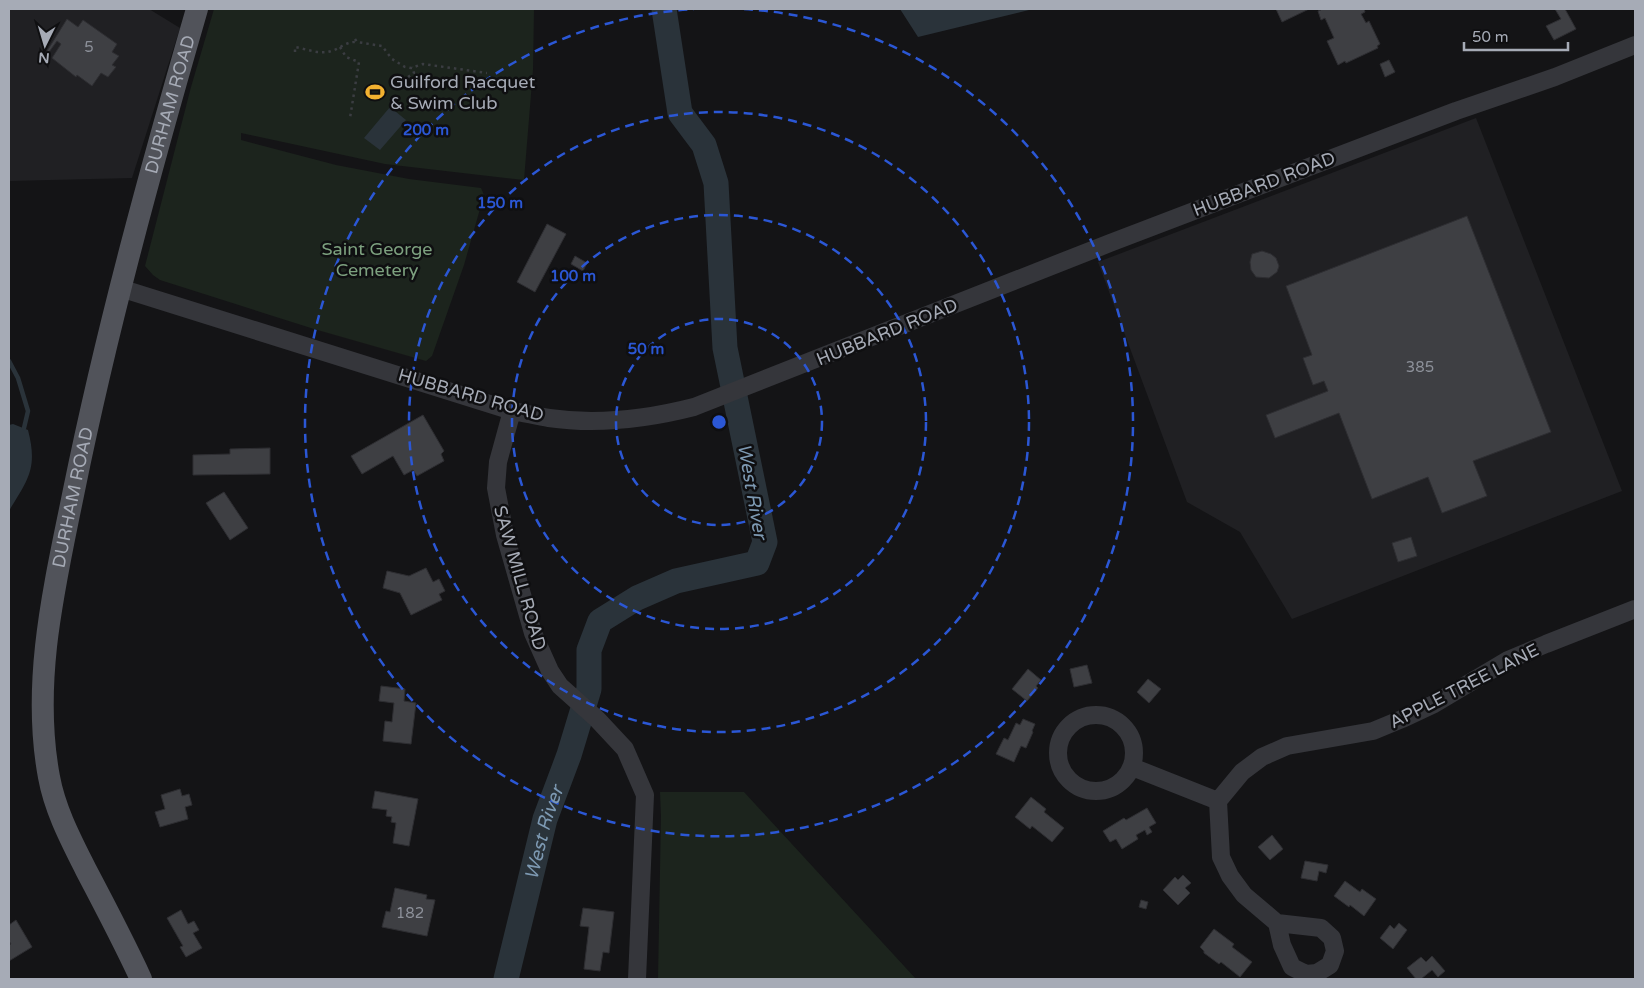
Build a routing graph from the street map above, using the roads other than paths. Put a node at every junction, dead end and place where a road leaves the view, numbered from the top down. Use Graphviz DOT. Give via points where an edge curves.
graph roads {
  1 [pos="197,9"];
  2 [pos="1635,45"];
  3 [pos="120,288"];
  4 [pos="512,411"];
  5 [pos="1635,609"];
  6 [pos="1132,767"];
  7 [pos="1218,801"];
  8 [pos="1277,923"];
  9 [pos="141,979"];
  10 [pos="637,979"];
  1 -- 3 [label="main road, DURHAM ROAD"];
  2 -- 4 [label="street, HUBBARD ROAD" via="1555,78 1456,111 1110,243 694,407 662,415 596,421 550,419"];
  3 -- 4 [label="street, HUBBARD ROAD"];
  3 -- 9 [label="main road, DURHAM ROAD" via="90,412 53,591 42,675 43,727 49,778 62,820"];
  4 -- 10 [label="street, SAW MILL ROAD" via="498,464 496,488 533,633 560,686 625,749 645,795"];
  5 -- 7 [label="street, APPLE TREE LANE" via="1508,660 1434,704 1373,731 1287,746 1262,757 1242,772"];
  6 -- 6 [label="street" via="1131,737 1118,722 1104,716 1089,716 1074,722 1062,735 1057,751 1059,765 1066,778 1080,788 1096,792 1109,789 1126,778"];
  6 -- 7 [label="street"];
  7 -- 8 [label="street" via="1221,857 1230,876 1244,895"];
}
